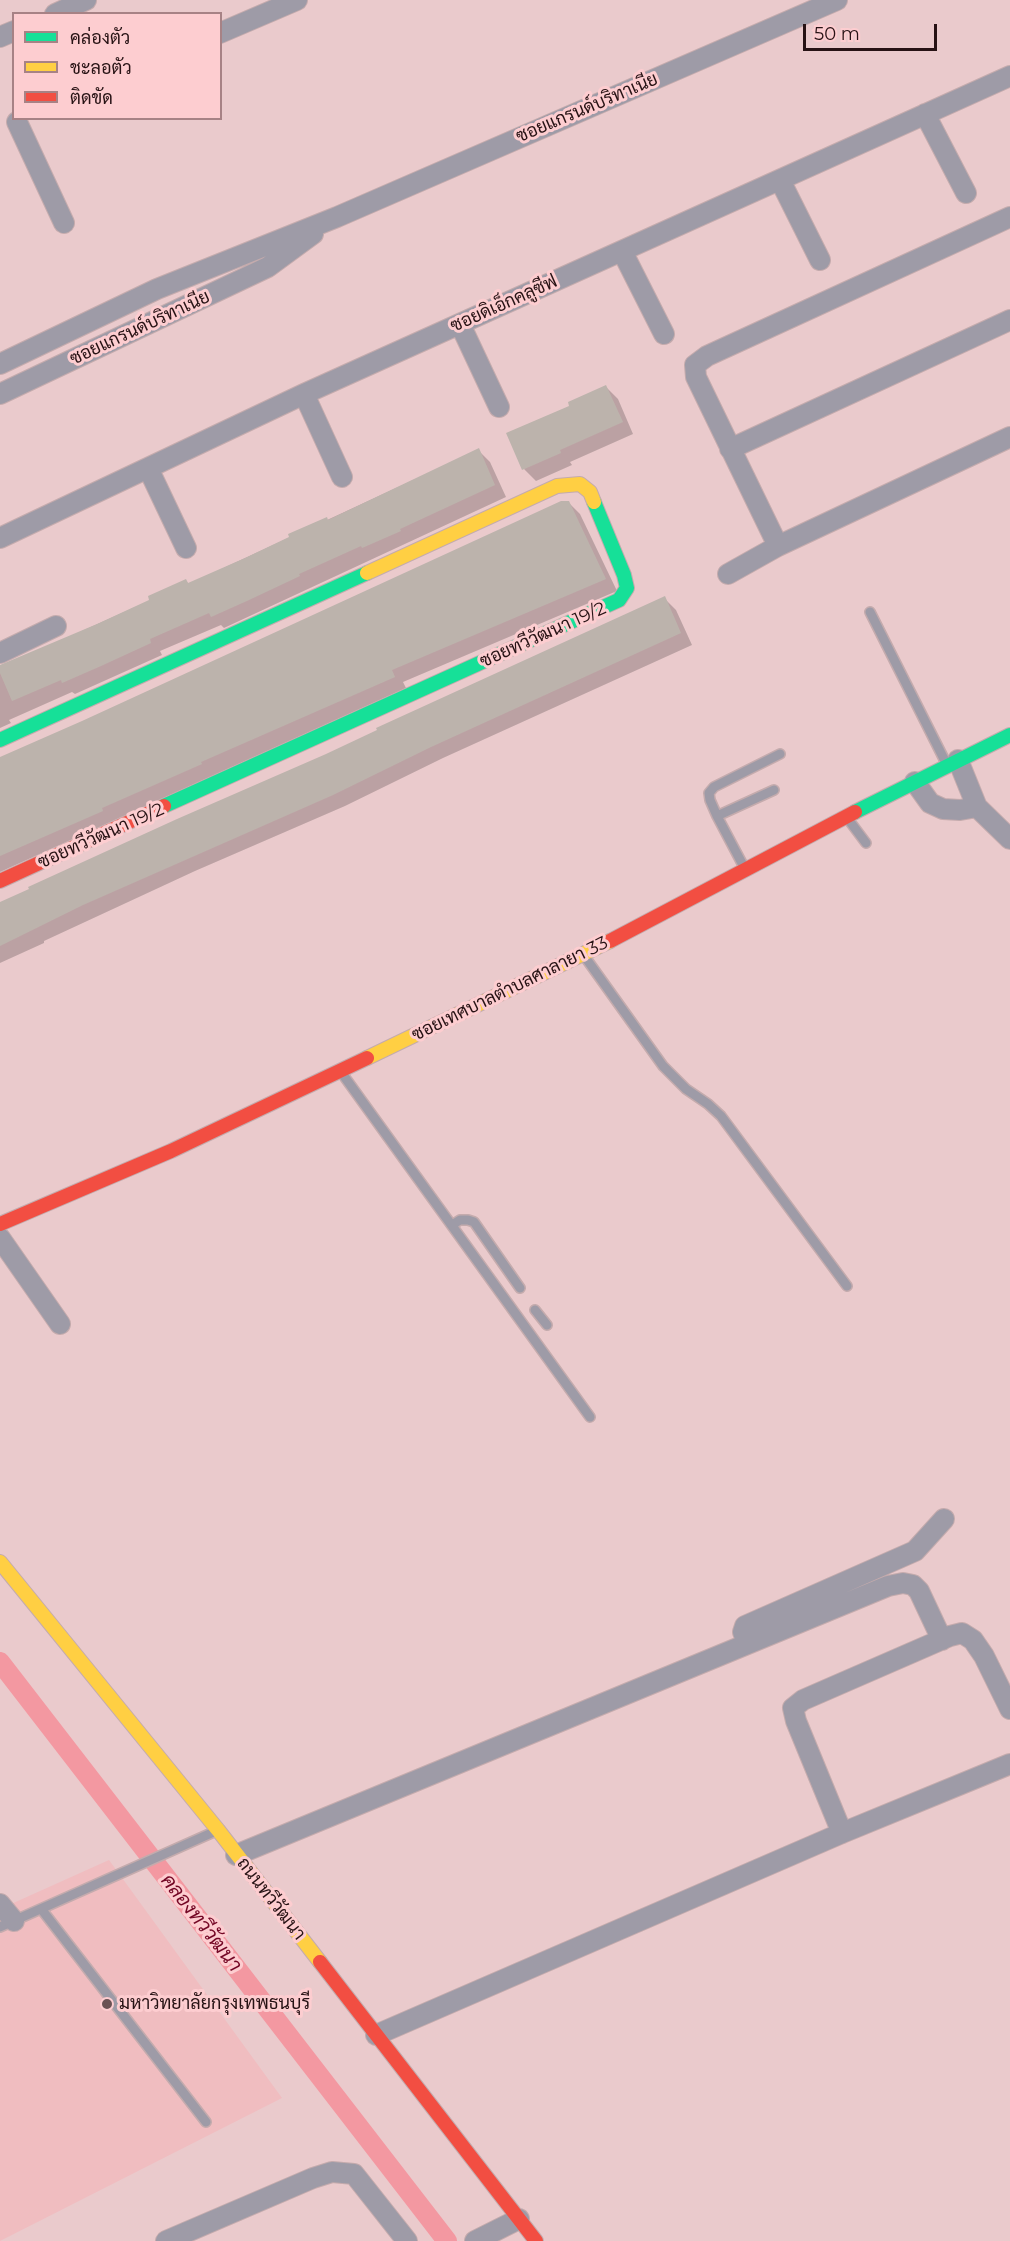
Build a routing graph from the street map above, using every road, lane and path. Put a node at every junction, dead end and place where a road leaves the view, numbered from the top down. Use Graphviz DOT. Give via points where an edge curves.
graph roads {
  1 [pos="86,0"];
  2 [pos="297,0"];
  3 [pos="837,0"];
  4 [pos="59,12"];
  5 [pos="222,32"];
  6 [pos="1010,76"];
  7 [pos="925,114"];
  8 [pos="14,124"];
  9 [pos="780,180"];
  10 [pos="966,193"];
  11 [pos="337,217"];
  12 [pos="1010,217"];
  13 [pos="63,223"];
  14 [pos="622,251"];
  15 [pos="820,260"];
  16 [pos="1010,320"];
  17 [pos="460,324"];
  18 [pos="664,334"];
  19 [pos="0,364"];
  20 [pos="0,394"];
  21 [pos="304,394"];
  22 [pos="499,406"];
  23 [pos="1010,437"];
  24 [pos="730,449"];
  25 [pos="147,468"];
  26 [pos="342,477"];
  27 [pos="0,538"];
  28 [pos="778,546"];
  29 [pos="186,548"];
  30 [pos="728,574"];
  31 [pos="870,612"];
  32 [pos="56,626"];
  33 [pos="0,653"];
  34 [pos="1010,735"];
  35 [pos="0,740"];
  36 [pos="780,754"];
  37 [pos="953,763"];
  38 [pos="915,782"];
  39 [pos="774,790"];
  40 [pos="977,807"];
  41 [pos="717,816"];
  42 [pos="847,816"];
  43 [pos="1010,839"];
  44 [pos="866,843"];
  45 [pos="746,870"];
  46 [pos="0,881"];
  47 [pos="583,955"];
  48 [pos="340,1070"];
  49 [pos="0,1224"];
  50 [pos="452,1225"];
  51 [pos="0,1238"];
  52 [pos="847,1286"];
  53 [pos="520,1288"];
  54 [pos="535,1310"];
  55 [pos="60,1324"];
  56 [pos="546,1325"];
  57 [pos="590,1417"];
  58 [pos="944,1519"];
  59 [pos="0,1562"];
  60 [pos="942,1641"];
  61 [pos="747,1643"];
  62 [pos="1010,1709"];
  63 [pos="1010,1764"];
  64 [pos="218,1830"];
  65 [pos="842,1833"];
  66 [pos="236,1854"];
  67 [pos="0,1904"];
  68 [pos="42,1910"];
  69 [pos="7,1924"];
  70 [pos="376,2035"];
  71 [pos="206,2122"];
  72 [pos="519,2219"];
  73 [pos="477,2240"];
  74 [pos="166,2241"];
  75 [pos="407,2241"];
  76 [pos="536,2241"];
  1 -- 4 [label="street"];
  2 -- 5 [label="street"];
  3 -- 11 [label="street, ซอยแกรนด์บริทาเนีย"];
  6 -- 7 [label="street, ซอยดิเอ็กคลูซีฟ"];
  7 -- 9 [label="street, ซอยดิเอ็กคลูซีฟ"];
  7 -- 10 [label="street"];
  8 -- 13 [label="street"];
  9 -- 14 [label="street, ซอยดิเอ็กคลูซีฟ"];
  9 -- 15 [label="street"];
  11 -- 19 [label="street, ซอยแกรนด์บริทาเนีย" via="158,289"];
  11 -- 20 [label="street, ซอยแกรนด์บริทาเนีย" via="268,267"];
  12 -- 24 [label="street" via="706,356 695,365 696,377"];
  14 -- 17 [label="street, ซอยดิเอ็กคลูซีฟ"];
  14 -- 18 [label="street"];
  16 -- 24 [label="street"];
  17 -- 21 [label="street, ซอยดิเอ็กคลูซีฟ"];
  17 -- 22 [label="street"];
  21 -- 25 [label="street, ซอยดิเอ็กคลูซีฟ"];
  21 -- 26 [label="street"];
  23 -- 28 [label="street"];
  24 -- 28 [label="street"];
  25 -- 27 [label="street, ซอยดิเอ็กคลูซีฟ"];
  25 -- 29 [label="street"];
  28 -- 30 [label="street"];
  31 -- 37 [label="lane"];
  32 -- 33 [label="street"];
  34 -- 37 [label="street, ซอยเทศบาลตำบลศาลายา 33"];
  35 -- 46 [label="street, ซอยทวีวัฒนา 19/2" via="557,486 580,484 590,492 624,575 627,588 619,600"];
  36 -- 41 [label="lane" via="714,787 709,793"];
  37 -- 38 [label="street, ซอยเทศบาลตำบลศาลายา 33"];
  37 -- 40 [label="street"];
  38 -- 40 [label="street" via="930,803 943,809"];
  38 -- 42 [label="street, ซอยเทศบาลตำบลศาลายา 33"];
  39 -- 41 [label="lane"];
  40 -- 43 [label="street"];
  41 -- 45 [label="lane"];
  42 -- 44 [label="lane"];
  42 -- 45 [label="street, ซอยเทศบาลตำบลศาลายา 33"];
  45 -- 47 [label="street, ซอยเทศบาลตำบลศาลายา 33"];
  47 -- 48 [label="street, ซอยเทศบาลตำบลศาลายา 33"];
  47 -- 52 [label="lane" via="663,1066 721,1116"];
  48 -- 49 [label="street, ซอยเทศบาลตำบลศาลายา 33" via="171,1152"];
  48 -- 50 [label="lane"];
  50 -- 53 [label="lane" via="460,1220 474,1222"];
  50 -- 57 [label="lane"];
  51 -- 55 [label="street"];
  54 -- 56 [label="lane"];
  58 -- 61 [label="street" via="915,1551 745,1626"];
  59 -- 64 [label="street, ถนนทวีวัฒนา"];
  60 -- 61 [label="street" via="919,1591 903,1583"];
  60 -- 62 [label="street" via="962,1633 974,1640"];
  60 -- 65 [label="street" via="803,1700 793,1708"];
  61 -- 66 [label="street"];
  63 -- 65 [label="street"];
  64 -- 66 [label="street, ถนนทวีวัฒนา"];
  64 -- 68 [label="lane"];
  65 -- 70 [label="street"];
  66 -- 70 [label="street, ถนนทวีวัฒนา"];
  67 -- 69 [label="street"];
  68 -- 69 [label="lane"];
  68 -- 71 [label="lane"];
  70 -- 72 [label="street, ถนนทวีวัฒนา"];
  72 -- 73 [label="street"];
  72 -- 76 [label="street, ถนนทวีวัฒนา"];
  74 -- 75 [label="street" via="332,2172 354,2174"];
}
